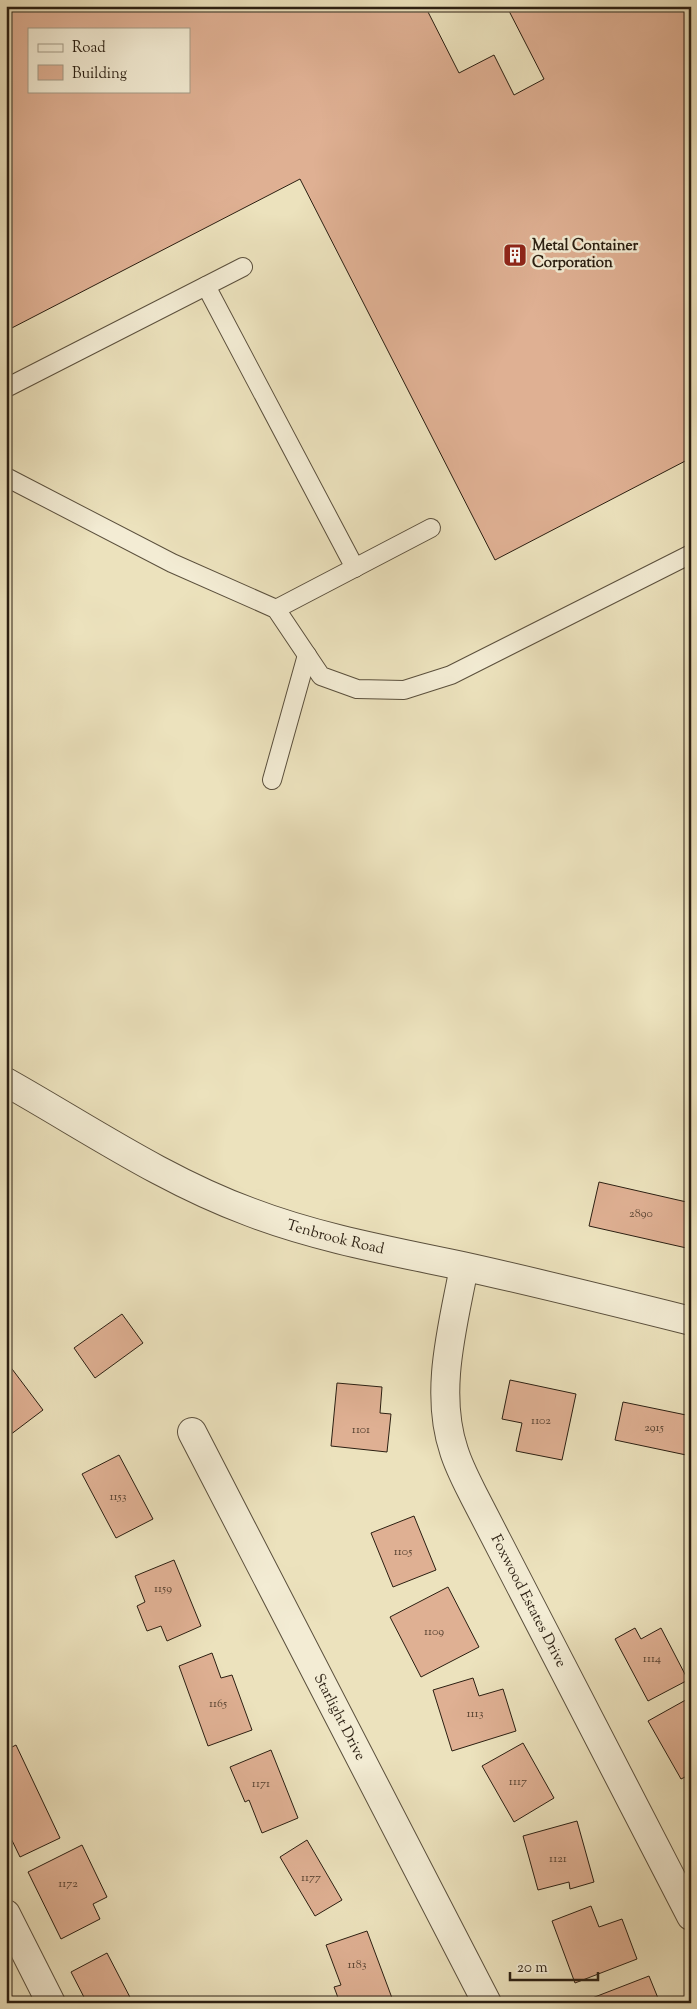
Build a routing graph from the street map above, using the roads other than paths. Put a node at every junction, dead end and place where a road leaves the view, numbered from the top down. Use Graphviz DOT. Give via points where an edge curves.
graph roads {
  1 [pos="243,267"];
  2 [pos="206,286"];
  3 [pos="6,388"];
  4 [pos="6,477"];
  5 [pos="431,528"];
  6 [pos="691,554"];
  7 [pos="354,568"];
  8 [pos="276,609"];
  9 [pos="307,655"];
  10 [pos="272,780"];
  11 [pos="6,1082"];
  12 [pos="464,1267"];
  13 [pos="691,1321"];
  14 [pos="192,1432"];
  15 [pos="6,1914"];
  16 [pos="691,1916"];
  17 [pos="51,2003"];
  18 [pos="487,2003"];
  1 -- 2 [label="lane"];
  2 -- 3 [label="lane"];
  2 -- 7 [label="lane"];
  4 -- 8 [label="lane" via="172,563"];
  5 -- 7 [label="lane"];
  6 -- 9 [label="lane" via="451,675 404,690 357,689 330,680 321,676"];
  7 -- 8 [label="lane"];
  8 -- 9 [label="lane"];
  9 -- 10 [label="lane"];
  11 -- 12 [label="street, Tenbrook Road" via="168,1175 223,1202 311,1232"];
  12 -- 13 [label="street, Tenbrook Road"];
  12 -- 16 [label="street, Foxwood Estates Drive" via="445,1378 446,1413 454,1450 470,1488"];
  14 -- 18 [label="street, Starlight Drive"];
  15 -- 17 [label="street"];
}
